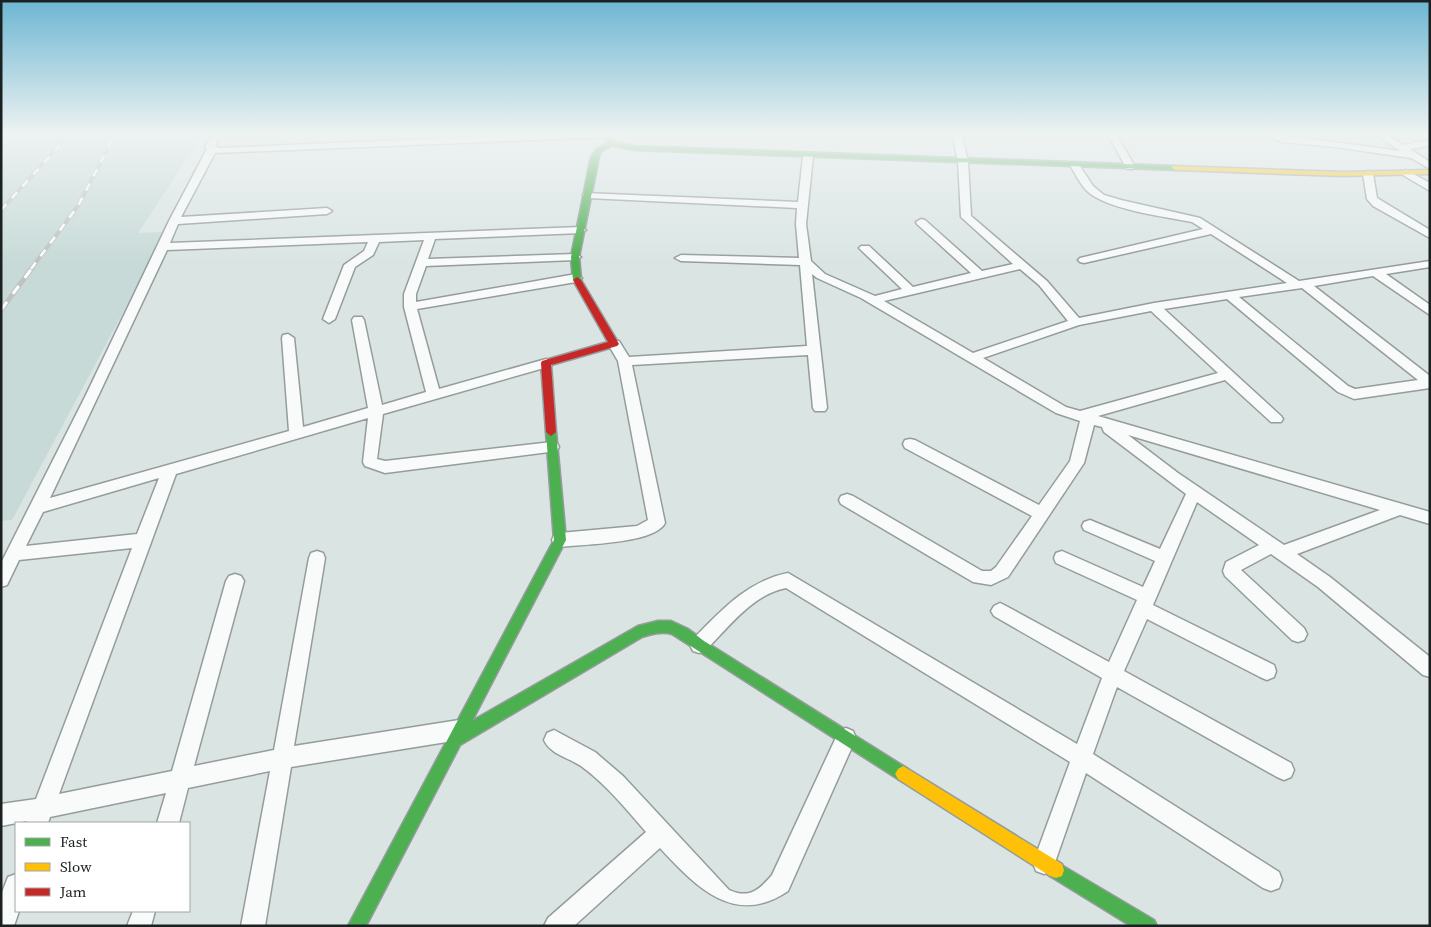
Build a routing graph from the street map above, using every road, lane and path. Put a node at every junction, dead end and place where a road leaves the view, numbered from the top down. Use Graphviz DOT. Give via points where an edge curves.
graph roads {
  1 [pos="198,176"];
  2 [pos="591,176"];
  3 [pos="806,176"];
  4 [pos="964,176"];
  5 [pos="1082,176"];
  6 [pos="1368,176"];
  7 [pos="1411,176"];
  8 [pos="1430,188"];
  9 [pos="588,195"];
  10 [pos="803,204"];
  11 [pos="327,211"];
  12 [pos="174,221"];
  13 [pos="921,222"];
  14 [pos="581,230"];
  15 [pos="1214,230"];
  16 [pos="1430,235"];
  17 [pos="431,236"];
  18 [pos="375,238"];
  19 [pos="163,247"];
  20 [pos="865,248"];
  21 [pos="575,257"];
  22 [pos="681,258"];
  23 [pos="1084,260"];
  24 [pos="805,262"];
  25 [pos="420,263"];
  26 [pos="1430,264"];
  27 [pos="1022,266"];
  28 [pos="1376,273"];
  29 [pos="980,275"];
  30 [pos="576,278"];
  31 [pos="1301,285"];
  32 [pos="911,291"];
  33 [pos="1230,296"];
  34 [pos="872,300"];
  35 [pos="410,307"];
  36 [pos="1154,307"];
  37 [pos="1430,311"];
  38 [pos="329,319"];
  39 [pos="358,320"];
  40 [pos="1076,322"];
  41 [pos="288,338"];
  42 [pos="614,344"];
  43 [pos="814,350"];
  44 [pos="971,358"];
  45 [pos="625,362"];
  46 [pos="546,363"];
  47 [pos="1228,375"];
  48 [pos="1430,382"];
  49 [pos="434,395"];
  50 [pos="820,408"];
  51 [pos="376,411"];
  52 [pos="1090,419"];
  53 [pos="1276,419"];
  54 [pos="296,434"];
  55 [pos="910,444"];
  56 [pos="552,447"];
  57 [pos="170,469"];
  58 [pos="1194,492"];
  59 [pos="847,500"];
  60 [pos="38,507"];
  61 [pos="1399,509"];
  62 [pos="1042,514"];
  63 [pos="1430,518"];
  64 [pos="1090,526"];
  65 [pos="143,540"];
  66 [pos="560,540"];
  67 [pos="1276,550"];
  68 [pos="14,554"];
  69 [pos="317,558"];
  70 [pos="1062,558"];
  71 [pos="1164,558"];
  72 [pos="1,580"];
  73 [pos="235,581"];
  74 [pos="1145,602"];
  75 [pos="1000,611"];
  76 [pos="1298,634"];
  77 [pos="699,645"];
  78 [pos="1430,669"];
  79 [pos="1267,671"];
  80 [pos="1113,674"];
  81 [pos="457,735"];
  82 [pos="846,738"];
  83 [pos="554,740"];
  84 [pos="1080,756"];
  85 [pos="282,758"];
  86 [pos="1284,770"];
  87 [pos="180,780"];
  88 [pos="1,815"];
  89 [pos="40,816"];
  90 [pos="168,822"];
  91 [pos="662,832"];
  92 [pos="1044,863"];
  93 [pos="1271,880"];
  94 [pos="15,888"];
  95 [pos="144,912"];
  96 [pos="2,926"];
  97 [pos="139,926"];
  98 [pos="253,926"];
  99 [pos="357,926"];
  100 [pos="556,926"];
  101 [pos="1148,926"];
  1 -- 12 [label="street"];
  2 -- 9 [label="street"];
  3 -- 10 [label="street"];
  4 -- 27 [label="street" via="966,217"];
  5 -- 15 [label="street" via="1100,197 1184,216"];
  6 -- 16 [label="street" via="1372,199 1377,204"];
  7 -- 8 [label="street"];
  9 -- 10 [label="street"];
  9 -- 14 [label="street"];
  10 -- 24 [label="street" via="800,224"];
  11 -- 12 [label="street"];
  12 -- 19 [label="street"];
  13 -- 29 [label="street"];
  14 -- 17 [label="street"];
  14 -- 21 [label="street"];
  15 -- 23 [label="street"];
  15 -- 31 [label="street"];
  17 -- 18 [label="street"];
  17 -- 25 [label="street"];
  18 -- 19 [label="street"];
  18 -- 38 [label="street" via="369,253 350,266"];
  19 -- 60 [label="street"];
  20 -- 32 [label="street"];
  21 -- 25 [label="street"];
  21 -- 30 [label="street"];
  22 -- 24 [label="street"];
  24 -- 34 [label="street" via="821,276"];
  24 -- 43 [label="street"];
  25 -- 35 [label="street" via="410,294"];
  26 -- 28 [label="street"];
  27 -- 29 [label="street"];
  27 -- 40 [label="street" via="1047,287"];
  28 -- 31 [label="street"];
  28 -- 37 [label="street"];
  29 -- 32 [label="street"];
  30 -- 35 [label="street"];
  30 -- 42 [label="street"];
  31 -- 33 [label="street"];
  31 -- 48 [label="street"];
  32 -- 34 [label="street"];
  33 -- 36 [label="street"];
  33 -- 48 [label="street" via="1348,392 1359,394"];
  34 -- 44 [label="street"];
  35 -- 49 [label="street"];
  36 -- 40 [label="street"];
  36 -- 47 [label="street"];
  39 -- 51 [label="street"];
  40 -- 44 [label="street"];
  41 -- 54 [label="street"];
  42 -- 45 [label="street"];
  42 -- 46 [label="street"];
  43 -- 45 [label="street"];
  43 -- 50 [label="street"];
  44 -- 52 [label="street" via="1060,410"];
  45 -- 66 [label="street" via="657,523 640,532"];
  46 -- 49 [label="street"];
  46 -- 56 [label="street"];
  47 -- 52 [label="street"];
  47 -- 53 [label="street"];
  49 -- 51 [label="street"];
  51 -- 54 [label="street"];
  51 -- 56 [label="street" via="370,462 385,468"];
  52 -- 58 [label="street"];
  52 -- 61 [label="street"];
  52 -- 62 [label="street" via="1077,463"];
  54 -- 57 [label="street"];
  55 -- 62 [label="street"];
  56 -- 66 [label="street"];
  57 -- 60 [label="street"];
  57 -- 65 [label="street"];
  58 -- 67 [label="street"];
  58 -- 71 [label="street"];
  59 -- 62 [label="street" via="970,572 988,578 1002,572"];
  60 -- 68 [label="street"];
  61 -- 63 [label="street"];
  61 -- 67 [label="street"];
  64 -- 71 [label="street"];
  65 -- 68 [label="street"];
  65 -- 89 [label="street"];
  66 -- 81 [label="street"];
  67 -- 76 [label="street" via="1232,567 1231,571"];
  67 -- 78 [label="street" via="1338,594"];
  68 -- 72 [label="street"];
  69 -- 85 [label="street"];
  70 -- 74 [label="street"];
  71 -- 74 [label="street"];
  73 -- 87 [label="street"];
  74 -- 79 [label="street"];
  74 -- 80 [label="street"];
  75 -- 80 [label="street"];
  77 -- 81 [label="street" via="674,626 664,624 638,632"];
  77 -- 82 [label="street"];
  77 -- 84 [label="street" via="758,590 788,580"];
  80 -- 84 [label="street"];
  80 -- 86 [label="street"];
  81 -- 85 [label="street"];
  81 -- 99 [label="street"];
  82 -- 91 [label="street" via="780,883 766,900 749,906 736,906 721,898"];
  82 -- 92 [label="street"];
  83 -- 91 [label="street" via="588,759 616,783"];
  84 -- 92 [label="street"];
  84 -- 93 [label="street"];
  85 -- 87 [label="street"];
  85 -- 98 [label="street"];
  87 -- 89 [label="street"];
  87 -- 90 [label="street"];
  88 -- 89 [label="street"];
  91 -- 100 [label="street"];
  92 -- 101 [label="street"];
  94 -- 96 [label="street"];
  95 -- 97 [label="street"];
}
